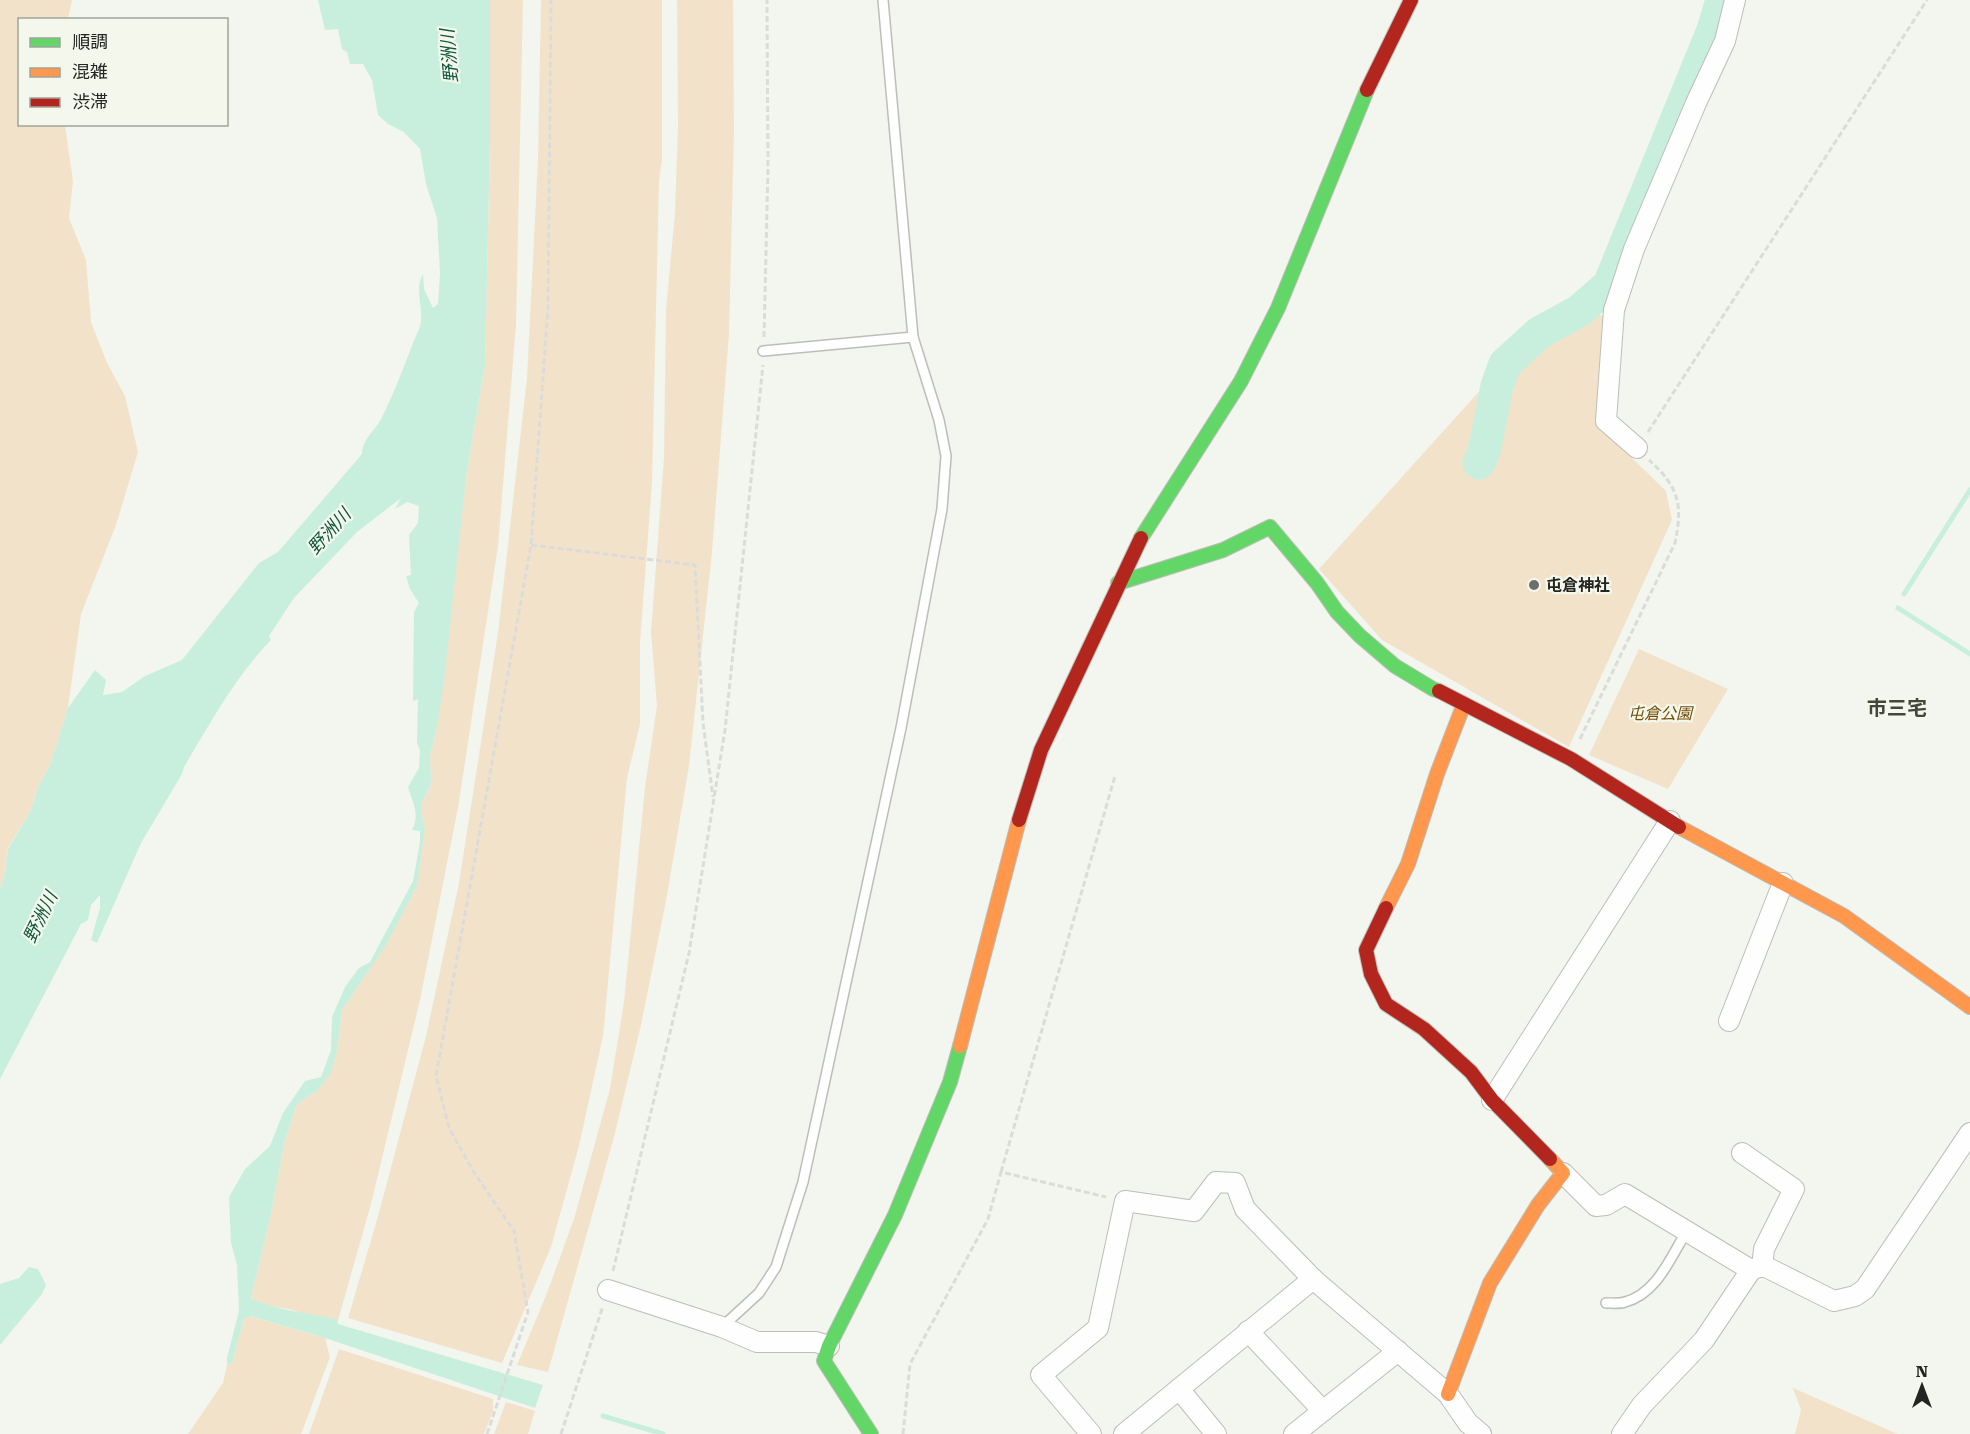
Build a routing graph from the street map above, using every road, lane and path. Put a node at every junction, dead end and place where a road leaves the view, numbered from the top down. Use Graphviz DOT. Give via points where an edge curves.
graph roads {
  1 [pos="551,0"];
  2 [pos="767,0"];
  3 [pos="883,0"];
  4 [pos="1411,0"];
  5 [pos="1735,0"];
  6 [pos="1927,0"];
  7 [pos="913,337"];
  8 [pos="764,351"];
  9 [pos="1637,448"];
  10 [pos="531,545"];
  11 [pos="1118,583"];
  12 [pos="1464,704"];
  13 [pos="1571,759"];
  14 [pos="1115,776"];
  15 [pos="713,802"];
  16 [pos="1670,820"];
  17 [pos="1783,883"];
  18 [pos="1970,1007"];
  19 [pos="1729,1021"];
  20 [pos="1492,1100"];
  21 [pos="1970,1133"];
  22 [pos="1742,1153"];
  23 [pos="1000,1172"];
  24 [pos="1563,1173"];
  25 [pos="1125,1201"];
  26 [pos="1687,1231"];
  27 [pos="1757,1269"];
  28 [pos="1313,1279"];
  29 [pos="608,1290"];
  30 [pos="1606,1303"];
  31 [pos="722,1327"];
  32 [pos="1248,1331"];
  33 [pos="829,1346"];
  34 [pos="1398,1352"];
  35 [pos="1179,1389"];
  36 [pos="1448,1394"];
  37 [pos="1323,1412"];
  38 [pos="1476,1432"];
  39 [pos="487,1434"];
  40 [pos="561,1434"];
  41 [pos="871,1434"];
  42 [pos="903,1434"];
  43 [pos="1091,1434"];
  44 [pos="1124,1434"];
  45 [pos="1216,1434"];
  46 [pos="1294,1434"];
  47 [pos="1622,1434"];
  1 -- 10 [label="path" via="548,307"];
  2 -- 8 [label="path"];
  3 -- 7 [label="lane"];
  4 -- 11 [label="street" via="1367,89 1278,308 1241,381 1140,540"];
  5 -- 9 [label="street" via="1725,41 1634,249 1614,309 1606,421"];
  6 -- 9 [label="path"];
  7 -- 8 [label="lane"];
  7 -- 31 [label="lane" via="946,456 942,509 903,716 803,1182 776,1267 759,1293"];
  8 -- 15 [label="path" via="725,730"];
  9 -- 13 [label="path" via="1665,474 1673,488 1680,519 1675,543"];
  10 -- 15 [label="path" via="695,565 703,723"];
  10 -- 39 [label="path" via="436,1076 449,1128 514,1231 528,1312"];
  11 -- 12 [label="street" via="1223,550 1270,527 1360,636 1395,666"];
  11 -- 33 [label="street" via="1041,750 950,1082 895,1215"];
  12 -- 13 [label="street"];
  12 -- 20 [label="street" via="1408,864 1366,950 1371,974 1386,1004 1424,1029 1471,1072"];
  13 -- 16 [label="street"];
  14 -- 23 [label="path"];
  15 -- 29 [label="path" via="689,953"];
  16 -- 17 [label="street"];
  16 -- 20 [label="street"];
  17 -- 18 [label="street" via="1844,916"];
  17 -- 19 [label="street"];
  20 -- 24 [label="street"];
  21 -- 27 [label="street" via="1865,1289 1855,1296 1834,1301"];
  22 -- 27 [label="street" via="1794,1189"];
  23 -- 25 [label="path"];
  23 -- 42 [label="path" via="988,1218 910,1364"];
  24 -- 26 [label="street" via="1596,1206 1606,1206 1625,1194"];
  24 -- 36 [label="street" via="1490,1283"];
  25 -- 28 [label="street" via="1194,1211 1216,1182 1235,1183 1245,1209"];
  25 -- 43 [label="street" via="1098,1328 1041,1375"];
  26 -- 27 [label="street"];
  26 -- 30 [label="lane" via="1653,1286 1624,1303"];
  27 -- 47 [label="street" via="1704,1340 1642,1405"];
  28 -- 32 [label="street"];
  28 -- 34 [label="street"];
  29 -- 31 [label="street"];
  29 -- 40 [label="path"];
  31 -- 33 [label="street" via="757,1342 816,1342"];
  32 -- 35 [label="street"];
  32 -- 37 [label="street"];
  33 -- 41 [label="street" via="824,1361"];
  34 -- 36 [label="street"];
  34 -- 37 [label="street"];
  35 -- 44 [label="street"];
  35 -- 45 [label="street"];
  36 -- 38 [label="street"];
  37 -- 46 [label="street"];
}
